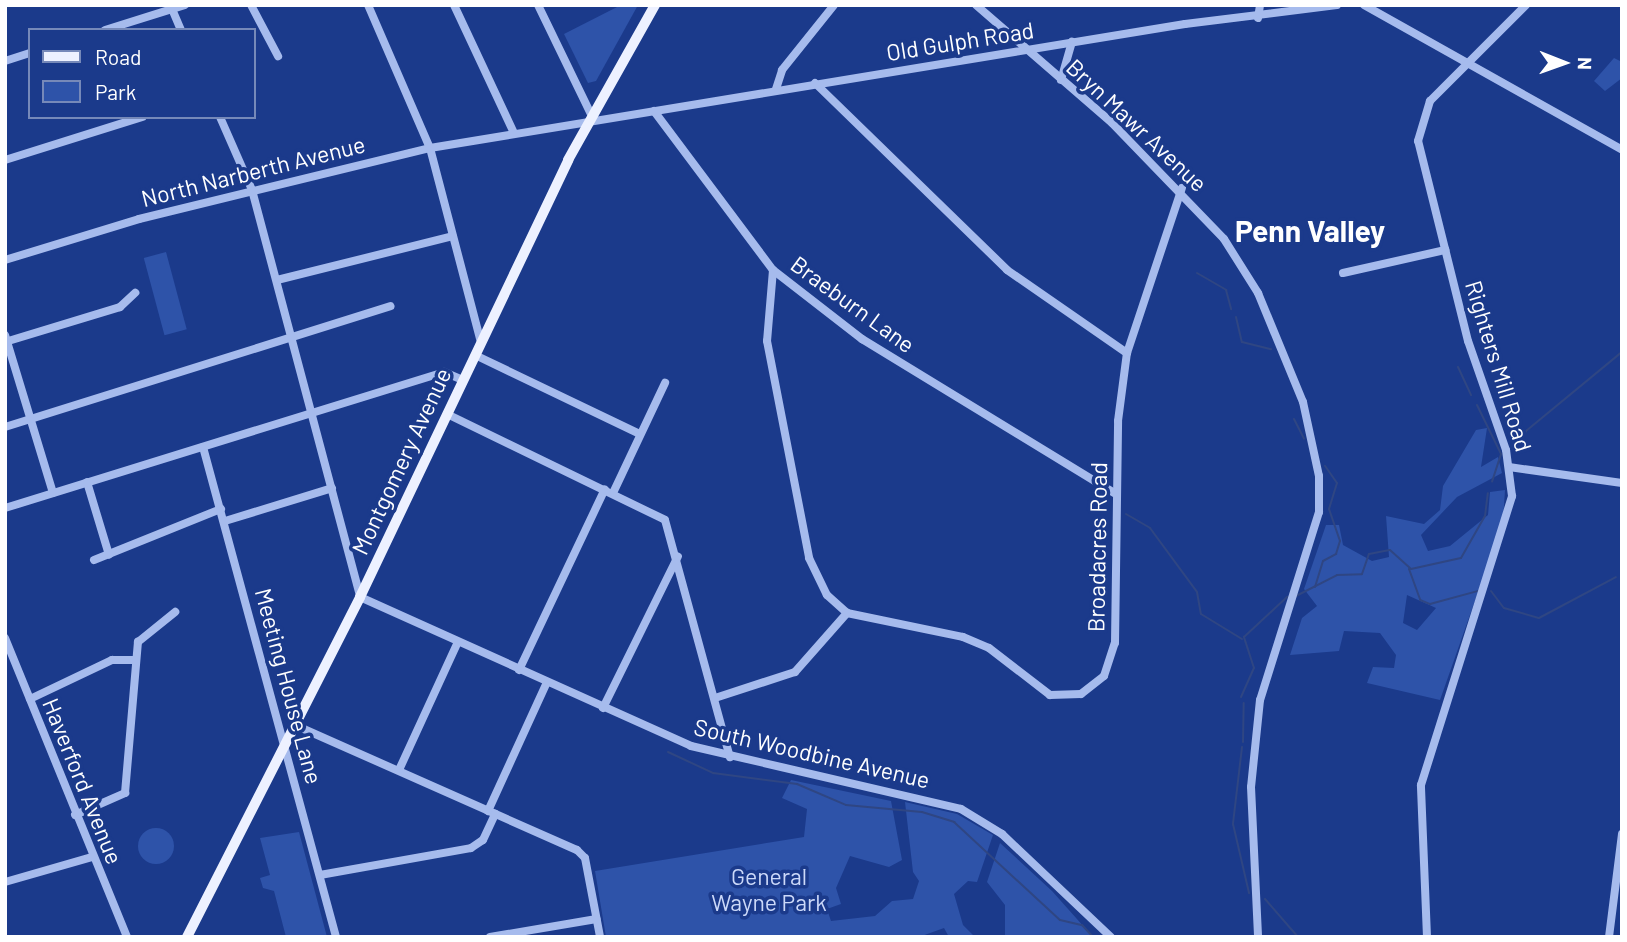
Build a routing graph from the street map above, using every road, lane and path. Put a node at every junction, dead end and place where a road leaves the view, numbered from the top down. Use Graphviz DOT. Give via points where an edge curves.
graph roads {
  1 [pos="186,5"];
  2 [pos="251,5"];
  3 [pos="368,5"];
  4 [pos="453,5"];
  5 [pos="538,5"];
  6 [pos="655,5"];
  7 [pos="834,5"];
  8 [pos="976,5"];
  9 [pos="1260,5"];
  10 [pos="1337,5"];
  11 [pos="1364,5"];
  12 [pos="1526,5"];
  13 [pos="172,9"];
  14 [pos="1258,18"];
  15 [pos="112,28"];
  16 [pos="180,28"];
  17 [pos="1072,42"];
  18 [pos="1027,49"];
  19 [pos="28,54"];
  20 [pos="278,56"];
  21 [pos="5,61"];
  22 [pos="1471,62"];
  23 [pos="1060,80"];
  24 [pos="815,83"];
  25 [pos="776,89"];
  26 [pos="654,111"];
  27 [pos="591,118"];
  28 [pos="136,119"];
  29 [pos="221,119"];
  30 [pos="514,133"];
  31 [pos="430,148"];
  32 [pos="1622,150"];
  33 [pos="5,160"];
  34 [pos="1182,188"];
  35 [pos="252,190"];
  36 [pos="453,236"];
  37 [pos="1445,250"];
  38 [pos="5,260"];
  39 [pos="773,270"];
  40 [pos="1343,273"];
  41 [pos="277,281"];
  42 [pos="135,293"];
  43 [pos="390,306"];
  44 [pos="291,337"];
  45 [pos="6,340"];
  46 [pos="481,342"];
  47 [pos="1127,353"];
  48 [pos="475,355"];
  49 [pos="463,380"];
  50 [pos="665,383"];
  51 [pos="312,413"];
  52 [pos="447,414"];
  53 [pos="30,418"];
  54 [pos="5,427"];
  55 [pos="640,434"];
  56 [pos="203,447"];
  57 [pos="1509,467"];
  58 [pos="1532,472"];
  59 [pos="1511,481"];
  60 [pos="87,482"];
  61 [pos="1622,483"];
  62 [pos="332,488"];
  63 [pos="609,491"];
  64 [pos="52,493"];
  65 [pos="1116,494"];
  66 [pos="5,508"];
  67 [pos="221,509"];
  68 [pos="225,521"];
  69 [pos="109,555"];
  70 [pos="678,556"];
  71 [pos="94,560"];
  72 [pos="360,597"];
  73 [pos="175,612"];
  74 [pos="847,613"];
  75 [pos="5,638"];
  76 [pos="458,642"];
  77 [pos="136,660"];
  78 [pos="519,670"];
  79 [pos="547,682"];
  80 [pos="715,698"];
  81 [pos="30,699"];
  82 [pos="603,708"];
  83 [pos="297,726"];
  84 [pos="286,746"];
  85 [pos="730,757"];
  86 [pos="399,770"];
  87 [pos="491,813"];
  88 [pos="75,815"];
  89 [pos="1622,834"];
  90 [pos="92,857"];
  91 [pos="320,875"];
  92 [pos="5,882"];
  93 [pos="596,919"];
  94 [pos="127,937"];
  95 [pos="187,937"];
  96 [pos="336,937"];
  97 [pos="490,937"];
  98 [pos="600,937"];
  99 [pos="1111,937"];
  100 [pos="1258,937"];
  101 [pos="1427,937"];
  102 [pos="1609,937"];
  1 -- 13 [label="street"];
  2 -- 20 [label="street"];
  3 -- 31 [label="street"];
  4 -- 30 [label="street"];
  5 -- 27 [label="street"];
  6 -- 27 [label="main road, Montgomery Avenue"];
  7 -- 25 [label="street" via="782,70"];
  8 -- 18 [label="street, Bryn Mawr Avenue"];
  9 -- 14 [label="street"];
  10 -- 14 [label="street, Old Gulph Road"];
  11 -- 22 [label="street"];
  12 -- 22 [label="street, Righters Mill Road"];
  13 -- 15 [label="street"];
  13 -- 16 [label="street"];
  14 -- 17 [label="street, Old Gulph Road"];
  17 -- 18 [label="street, Old Gulph Road"];
  17 -- 23 [label="street"];
  18 -- 23 [label="street, Bryn Mawr Avenue"];
  18 -- 24 [label="street, Old Gulph Road"];
  19 -- 21 [label="street"];
  22 -- 32 [label="street"];
  22 -- 37 [label="street, Righters Mill Road" via="1430,101 1418,139"];
  23 -- 34 [label="street, Bryn Mawr Avenue"];
  24 -- 25 [label="street, Old Gulph Road"];
  24 -- 47 [label="street" via="1007,270"];
  25 -- 26 [label="street, Old Gulph Road"];
  26 -- 27 [label="street, Old Gulph Road"];
  26 -- 39 [label="street, Braeburn Lane"];
  27 -- 30 [label="street, Old Gulph Road"];
  27 -- 46 [label="main road, Montgomery Avenue"];
  28 -- 33 [label="street"];
  29 -- 35 [label="street"];
  30 -- 31 [label="street, North Narberth Avenue"];
  31 -- 35 [label="street, North Narberth Avenue"];
  31 -- 36 [label="street"];
  34 -- 47 [label="street, Broadacres Road"];
  34 -- 100 [label="street, Bryn Mawr Avenue" via="1258,293 1303,402 1319,476 1319,512 1262,690 1252,754"];
  35 -- 38 [label="street, North Narberth Avenue"];
  35 -- 41 [label="street"];
  36 -- 41 [label="street"];
  36 -- 46 [label="street"];
  37 -- 40 [label="street"];
  37 -- 57 [label="street, Righters Mill Road"];
  39 -- 65 [label="street, Braeburn Lane" via="862,339"];
  39 -- 74 [label="street" via="767,341 809,558 827,594"];
  41 -- 44 [label="street"];
  42 -- 45 [label="street" via="120,307"];
  43 -- 44 [label="street"];
  44 -- 51 [label="street"];
  44 -- 53 [label="street"];
  45 -- 53 [label="street"];
  46 -- 48 [label="main road, Montgomery Avenue"];
  47 -- 65 [label="street, Broadacres Road"];
  48 -- 49 [label="main road, Montgomery Avenue"];
  48 -- 55 [label="street"];
  49 -- 51 [label="street" via="444,372"];
  49 -- 52 [label="main road, Montgomery Avenue"];
  50 -- 55 [label="street"];
  51 -- 56 [label="street"];
  51 -- 62 [label="street"];
  52 -- 63 [label="street"];
  52 -- 72 [label="main road, Montgomery Avenue"];
  53 -- 54 [label="street"];
  53 -- 64 [label="street"];
  55 -- 63 [label="street"];
  56 -- 60 [label="street"];
  56 -- 67 [label="street, Meeting House Lane"];
  57 -- 58 [label="street"];
  57 -- 59 [label="street, Righters Mill Road"];
  58 -- 59 [label="street"];
  58 -- 61 [label="street"];
  59 -- 101 [label="street, Righters Mill Road" via="1500,547 1421,786"];
  60 -- 64 [label="street"];
  60 -- 69 [label="street"];
  62 -- 68 [label="street"];
  62 -- 72 [label="street"];
  63 -- 70 [label="street" via="665,520"];
  63 -- 78 [label="street"];
  64 -- 66 [label="street"];
  65 -- 74 [label="street, Broadacres Road" via="1115,643 1104,676 1081,694 1051,695 989,649 964,638"];
  67 -- 68 [label="street, Meeting House Lane"];
  67 -- 69 [label="street"];
  68 -- 84 [label="street, Meeting House Lane"];
  69 -- 71 [label="street"];
  70 -- 80 [label="street"];
  70 -- 82 [label="street"];
  72 -- 76 [label="street, South Woodbine Avenue"];
  72 -- 83 [label="main road, Montgomery Avenue"];
  73 -- 77 [label="street" via="142,635"];
  74 -- 80 [label="street" via="795,672"];
  75 -- 81 [label="street, Haverford Avenue"];
  76 -- 78 [label="street, South Woodbine Avenue"];
  76 -- 86 [label="street"];
  77 -- 81 [label="street" via="112,660"];
  77 -- 88 [label="street" via="125,793"];
  78 -- 79 [label="street, South Woodbine Avenue"];
  79 -- 82 [label="street, South Woodbine Avenue"];
  79 -- 87 [label="street"];
  80 -- 85 [label="street"];
  81 -- 88 [label="street, Haverford Avenue"];
  82 -- 85 [label="street, South Woodbine Avenue"];
  83 -- 84 [label="main road, Montgomery Avenue"];
  83 -- 86 [label="street"];
  84 -- 91 [label="street, Meeting House Lane"];
  84 -- 95 [label="main road, Montgomery Avenue"];
  85 -- 99 [label="street, South Woodbine Avenue" via="972,814"];
  86 -- 87 [label="street"];
  87 -- 91 [label="street" via="483,840 471,848"];
  87 -- 93 [label="street" via="585,858"];
  88 -- 90 [label="street, Haverford Avenue"];
  89 -- 102 [label="street"];
  90 -- 92 [label="street"];
  90 -- 94 [label="street, Haverford Avenue"];
  91 -- 96 [label="street, Meeting House Lane"];
  93 -- 97 [label="street"];
  93 -- 98 [label="street"];
}
